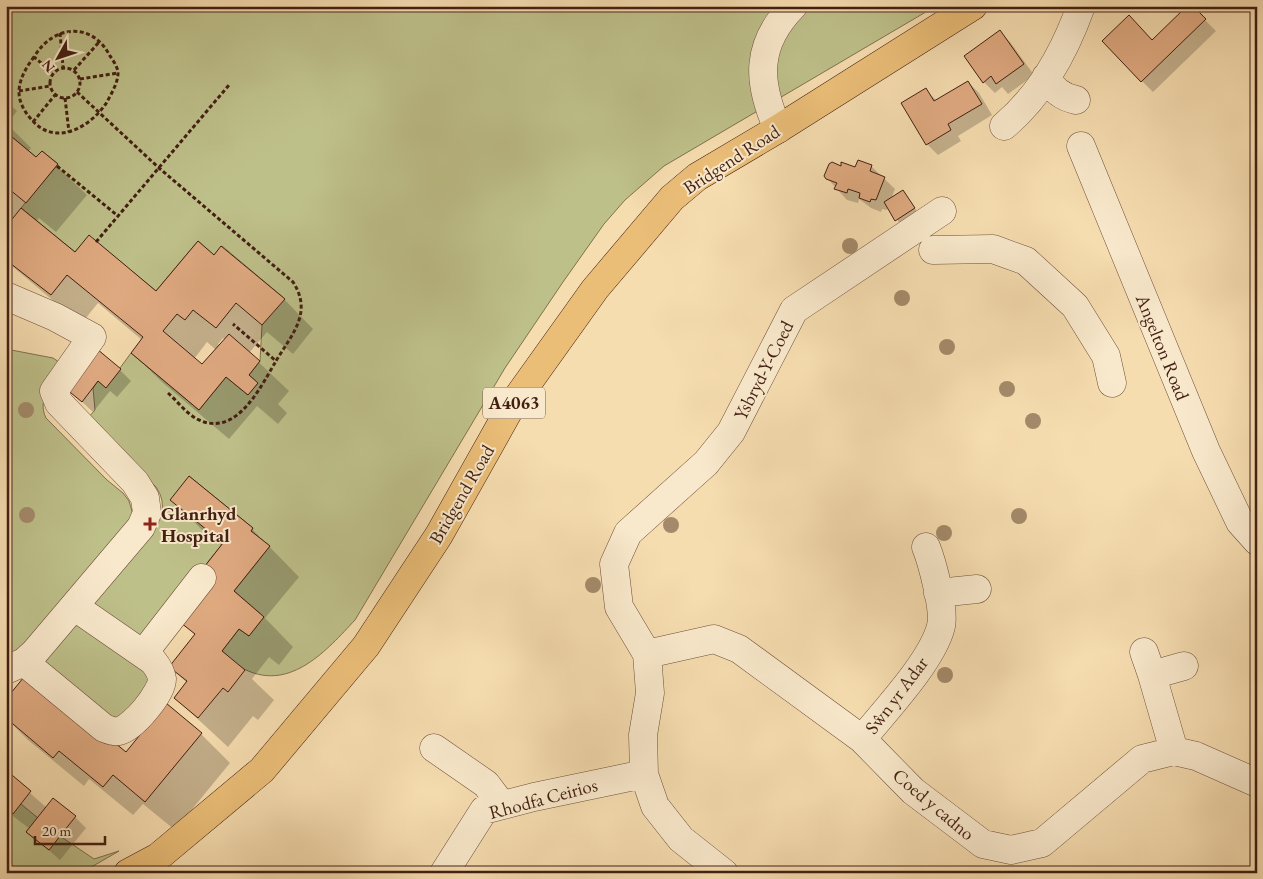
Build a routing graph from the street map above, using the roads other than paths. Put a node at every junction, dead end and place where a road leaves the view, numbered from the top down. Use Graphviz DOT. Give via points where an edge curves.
graph roads {
  1 [pos="793,6"];
  2 [pos="973,6"];
  3 [pos="1081,6"];
  4 [pos="1046,77"];
  5 [pos="1076,100"];
  6 [pos="1004,126"];
  7 [pos="778,129"];
  8 [pos="1082,146"];
  9 [pos="942,211"];
  10 [pos="919,227"];
  11 [pos="6,296"];
  12 [pos="1112,383"];
  13 [pos="1257,542"];
  14 [pos="926,547"];
  15 [pos="202,578"];
  16 [pos="977,589"];
  17 [pos="938,593"];
  18 [pos="75,607"];
  19 [pos="142,654"];
  20 [pos="647,654"];
  21 [pos="15,666"];
  22 [pos="1184,666"];
  23 [pos="862,739"];
  24 [pos="434,748"];
  25 [pos="1174,751"];
  26 [pos="644,774"];
  27 [pos="1257,783"];
  28 [pos="502,805"];
  29 [pos="128,873"];
  30 [pos="444,873"];
  31 [pos="724,873"];
  1 -- 7 [label="street" via="780,20 764,50 762,79 768,106"];
  2 -- 7 [label="main road, Bridgend Road / A4063"];
  3 -- 4 [label="street" via="1071,32"];
  4 -- 5 [label="street" via="1062,96"];
  4 -- 6 [label="street" via="1028,103"];
  7 -- 29 [label="main road, Bridgend Road / A4063" via="697,177 672,198 595,289 512,405 439,535 366,646 262,770 158,857"];
  8 -- 13 [label="street, Angelton Road" via="1206,451 1240,522"];
  9 -- 10 [label="street, Ysbryd-Y-Coed"];
  10 -- 12 [label="street" via="936,255 993,249 1026,261 1075,306 1106,356"];
  10 -- 20 [label="street, Ysbryd-Y-Coed" via="794,310 731,432 706,463 628,533 614,564 619,607"];
  11 -- 18 [label="street" via="92,337 54,391 58,403 135,482 145,498 147,513 142,527"];
  14 -- 17 [label="street, Sŵn yr Adar"];
  15 -- 19 [label="street"];
  16 -- 17 [label="street"];
  17 -- 23 [label="street, Sŵn yr Adar" via="941,625 924,662"];
  18 -- 19 [label="street"];
  18 -- 21 [label="street"];
  19 -- 21 [label="street" via="159,669 162,678 160,690 129,727 120,731 104,728"];
  20 -- 23 [label="street, Coed y cadno" via="714,639 739,650"];
  20 -- 26 [label="street" via="650,693 643,735"];
  22 -- 25 [label="street" via="1148,664"];
  23 -- 25 [label="street, Coed y cadno" via="913,791 983,844 1011,850 1042,843 1142,759"];
  24 -- 28 [label="street" via="486,784"];
  25 -- 27 [label="street, Coed y cadno" via="1196,756"];
  26 -- 28 [label="street, Rhodfa Ceirios"];
  26 -- 31 [label="street" via="655,806 681,838"];
  28 -- 30 [label="street, Rhodfa Ceirios" via="484,810"];
}
